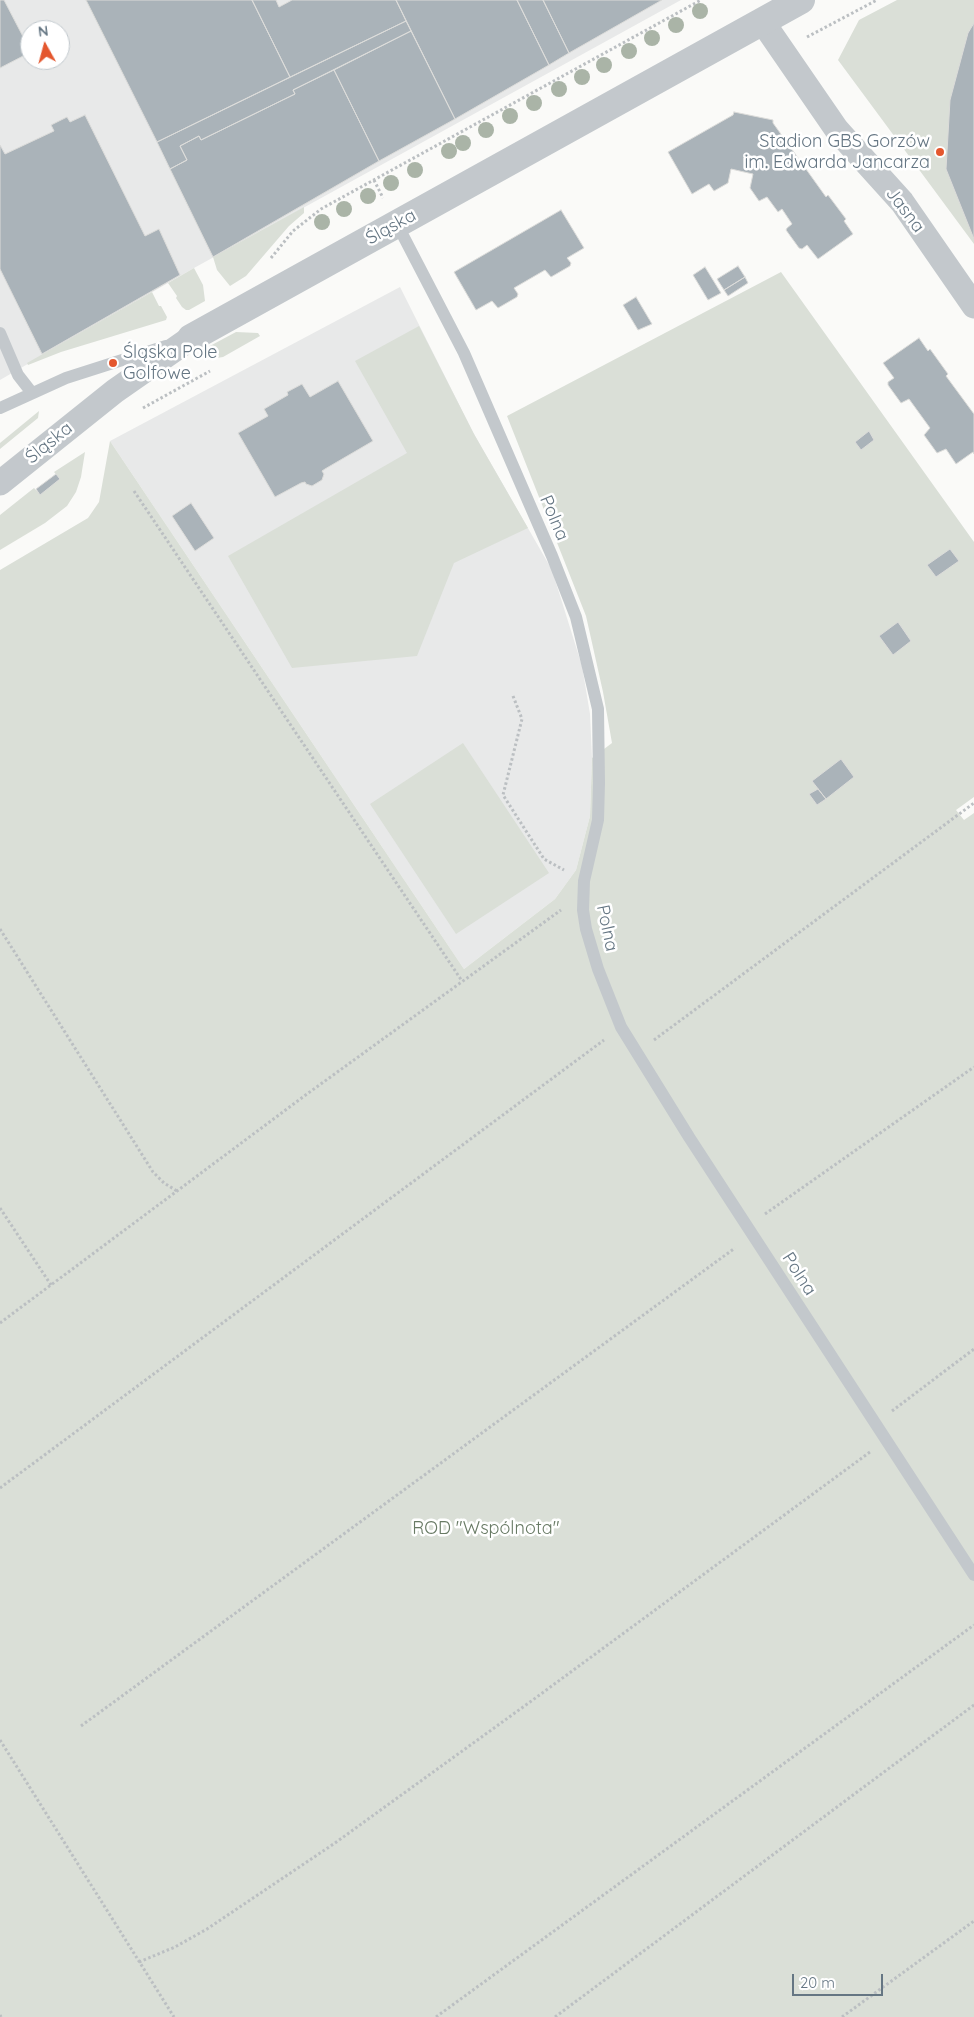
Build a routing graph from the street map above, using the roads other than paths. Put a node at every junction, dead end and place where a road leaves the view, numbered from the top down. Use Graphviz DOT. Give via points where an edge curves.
graph roads {
  1 [pos="801,0"];
  2 [pos="762,21"];
  3 [pos="397,224"];
  4 [pos="974,306"];
  5 [pos="0,334"];
  6 [pos="191,338"];
  7 [pos="32,393"];
  8 [pos="0,408"];
  9 [pos="0,483"];
  10 [pos="974,1576"];
  1 -- 2 [label="street, Śląska"];
  2 -- 3 [label="street, Śląska"];
  2 -- 4 [label="street, Jasna" via="837,130 902,202"];
  3 -- 6 [label="street, Śląska"];
  3 -- 10 [label="lane, Polna" via="464,353 576,617 598,710 598,820 584,887 583,910 598,969 621,1027"];
  5 -- 7 [label="lane" via="18,375"];
  6 -- 7 [label="lane" via="66,378"];
  6 -- 9 [label="street, Śląska" via="115,390"];
  7 -- 8 [label="lane"];
}
